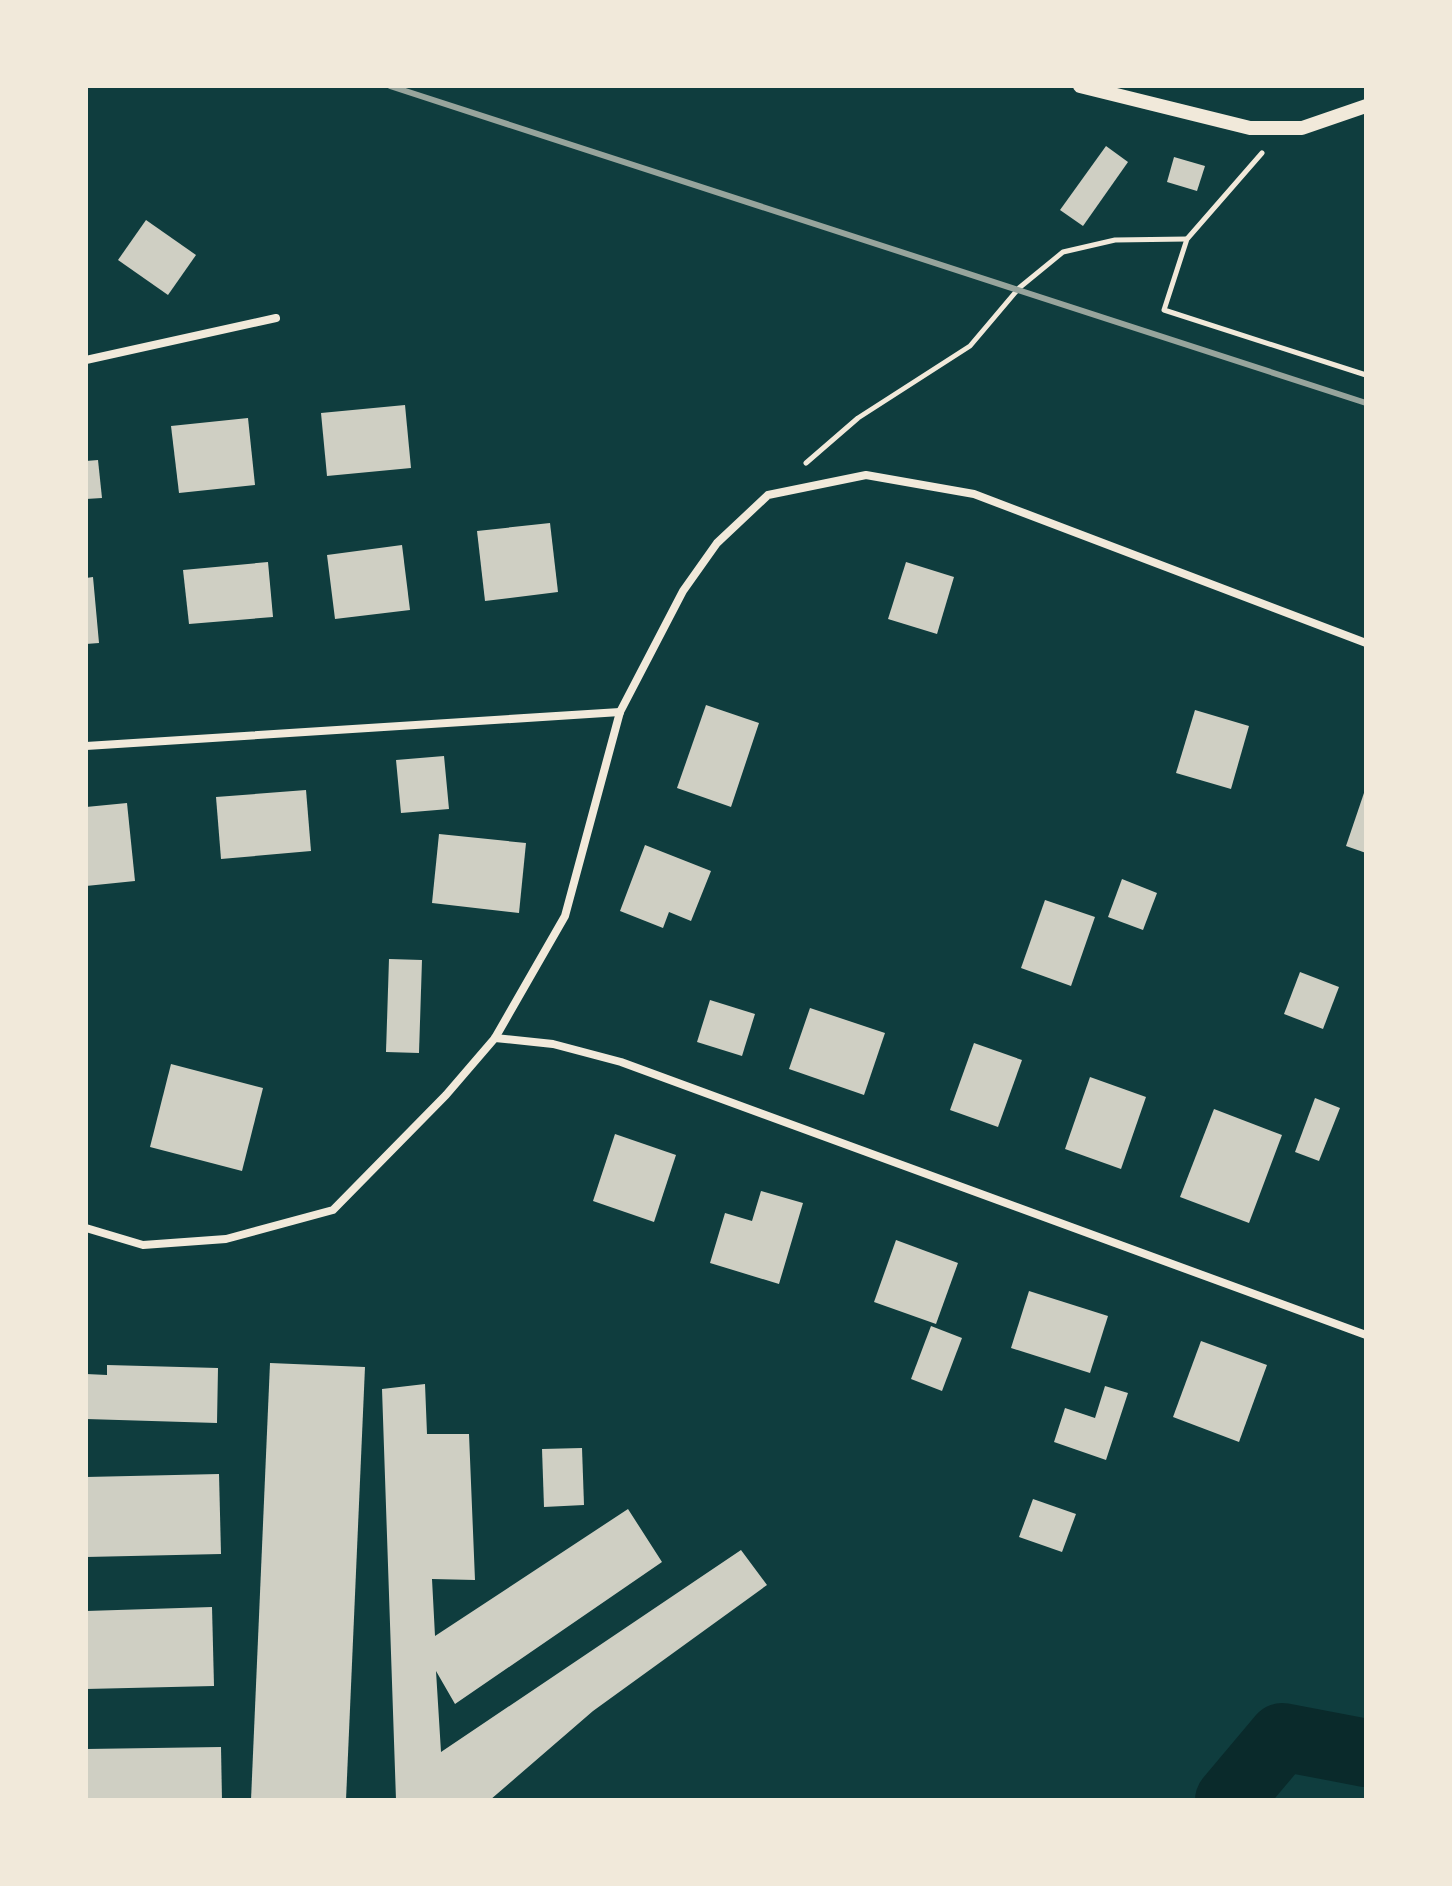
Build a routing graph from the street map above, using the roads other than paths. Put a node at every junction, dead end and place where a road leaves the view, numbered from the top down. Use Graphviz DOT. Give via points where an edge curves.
graph roads {
  1 [pos="1080,86"];
  2 [pos="1366,106"];
  3 [pos="276,318"];
  4 [pos="86,360"];
  5 [pos="1366,643"];
  6 [pos="620,712"];
  7 [pos="86,746"];
  8 [pos="495,1038"];
  9 [pos="86,1228"];
  10 [pos="1366,1335"];
  1 -- 2 [label="street" via="1250,128 1302,128"];
  3 -- 4 [label="street"];
  5 -- 6 [label="street" via="974,494 866,475 768,495 717,543 683,591"];
  6 -- 7 [label="street"];
  6 -- 8 [label="street" via="565,916"];
  8 -- 9 [label="street" via="333,1210 226,1239 143,1245"];
  8 -- 10 [label="street" via="553,1044 621,1062"];
}
